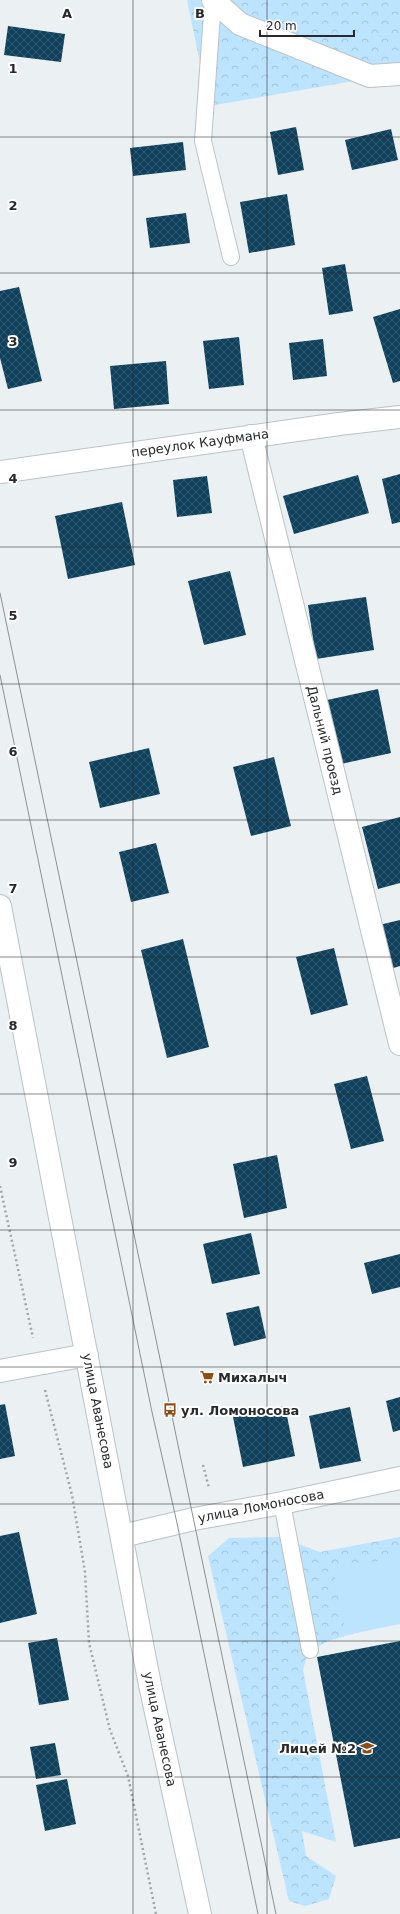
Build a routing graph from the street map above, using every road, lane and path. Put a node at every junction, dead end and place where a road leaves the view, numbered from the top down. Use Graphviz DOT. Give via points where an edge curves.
graph roads {
  1 [pos="213,0"];
  2 [pos="400,74"];
  3 [pos="231,257"];
  4 [pos="400,417"];
  5 [pos="251,436"];
  6 [pos="0,472"];
  7 [pos="0,906"];
  8 [pos="400,1044"];
  9 [pos="0,1186"];
  10 [pos="87,1355"];
  11 [pos="39,1364"];
  12 [pos="0,1371"];
  13 [pos="400,1478"];
  14 [pos="282,1503"];
  15 [pos="122,1536"];
  16 [pos="310,1650"];
  17 [pos="156,1914"];
  18 [pos="200,1914"];
  1 -- 2 [label="main road" via="240,24 370,76"];
  1 -- 3 [label="lane" via="202,141"];
  4 -- 5 [label="main road, переулок Кауфмана"];
  5 -- 6 [label="main road, переулок Кауфмана"];
  5 -- 8 [label="main road, Дальний проезд"];
  7 -- 10 [label="main road, улица Аванесова"];
  9 -- 11 [label="path"];
  10 -- 11 [label="main road"];
  10 -- 15 [label="main road, улица Аванесова"];
  11 -- 12 [label="main road"];
  11 -- 17 [label="path" via="72,1495 85,1572 89,1643 110,1730 128,1776"];
  13 -- 14 [label="main road, улица Ломоносова"];
  14 -- 15 [label="main road, улица Ломоносова" via="194,1519"];
  14 -- 16 [label="lane"];
  15 -- 18 [label="main road, улица Аванесова" via="150,1685"];
}
